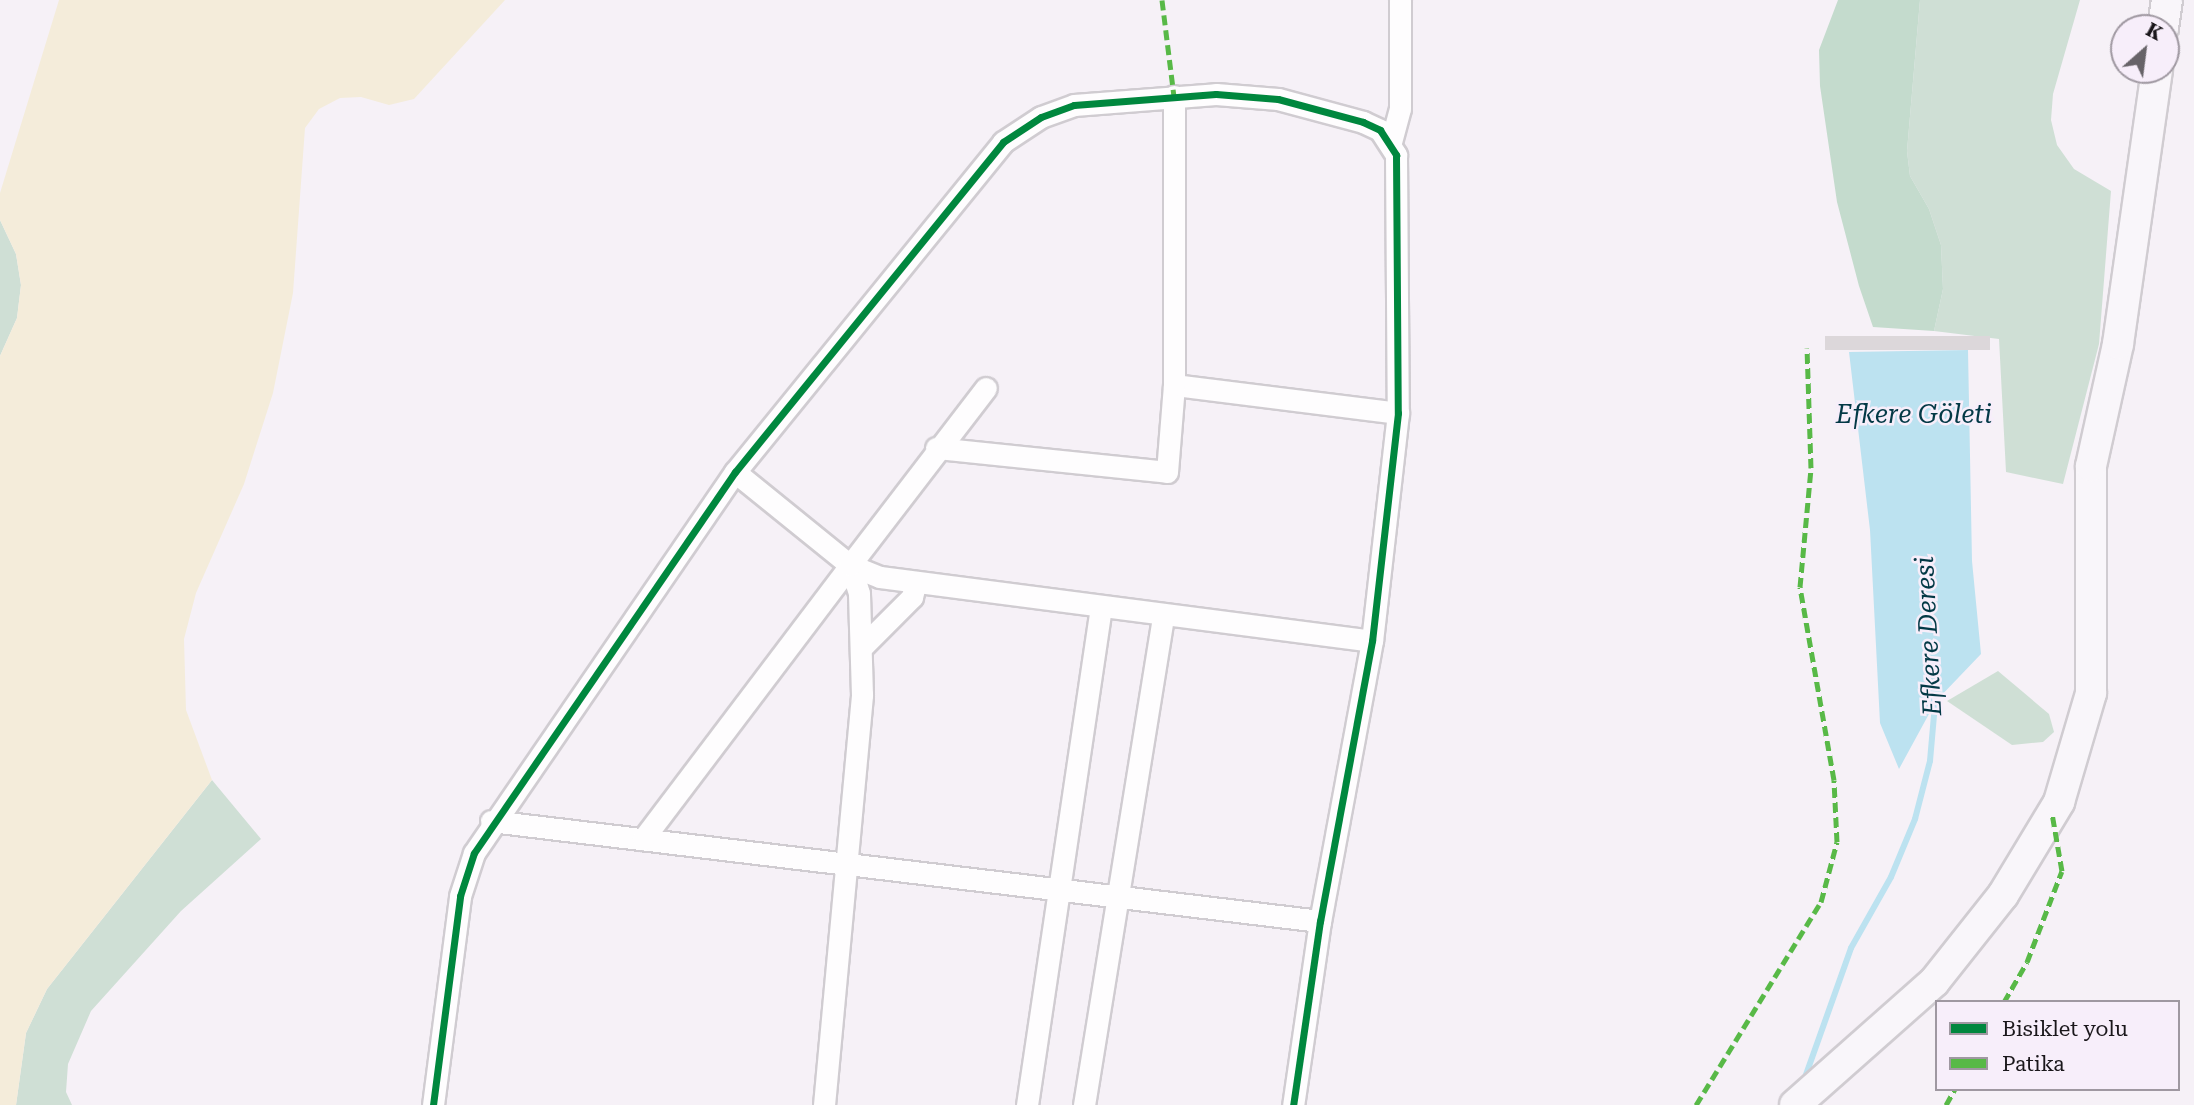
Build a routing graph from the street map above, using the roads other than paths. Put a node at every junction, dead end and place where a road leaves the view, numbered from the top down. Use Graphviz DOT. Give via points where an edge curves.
graph roads {
  1 [pos="1399,0"];
  2 [pos="2155,84"];
  3 [pos="1174,96"];
  4 [pos="1391,142"];
  5 [pos="1174,385"];
  6 [pos="986,388"];
  7 [pos="1398,413"];
  8 [pos="936,448"];
  9 [pos="735,472"];
  10 [pos="850,565"];
  11 [pos="915,585"];
  12 [pos="1101,607"];
  13 [pos="1163,616"];
  14 [pos="1372,640"];
  15 [pos="864,645"];
  16 [pos="491,821"];
  17 [pos="643,839"];
  18 [pos="845,863"];
  19 [pos="1058,887"];
  20 [pos="1116,894"];
  21 [pos="1320,920"];
  22 [pos="433,1105"];
  23 [pos="824,1105"];
  24 [pos="1027,1105"];
  25 [pos="1084,1105"];
  26 [pos="1293,1105"];
  27 [pos="1795,1105"];
  1 -- 4 [label="street" via="1401,108"];
  2 -- 27 [label="street" via="2118,344 2091,466 2091,693 2059,802 2003,895 1934,982"];
  3 -- 4 [label="street" via="1247,96 1314,107 1380,130"];
  3 -- 5 [label="street"];
  3 -- 9 [label="street" via="1074,105 1041,117 1003,142"];
  4 -- 7 [label="street" via="1396,164"];
  5 -- 7 [label="street"];
  5 -- 8 [label="street" via="1167,472"];
  6 -- 8 [label="street"];
  7 -- 14 [label="street"];
  8 -- 10 [label="street"];
  9 -- 10 [label="street"];
  9 -- 16 [label="street"];
  10 -- 11 [label="street"];
  10 -- 15 [label="street"];
  10 -- 17 [label="street"];
  11 -- 12 [label="street"];
  11 -- 15 [label="street" via="912,597"];
  12 -- 13 [label="street"];
  12 -- 19 [label="street"];
  13 -- 14 [label="street"];
  13 -- 20 [label="street"];
  14 -- 21 [label="street"];
  15 -- 18 [label="street"];
  16 -- 17 [label="street"];
  16 -- 22 [label="street" via="460,896"];
  17 -- 18 [label="street"];
  18 -- 19 [label="street"];
  18 -- 23 [label="street"];
  19 -- 20 [label="street"];
  19 -- 24 [label="street"];
  20 -- 21 [label="street"];
  20 -- 25 [label="street"];
  21 -- 26 [label="street"];
}
